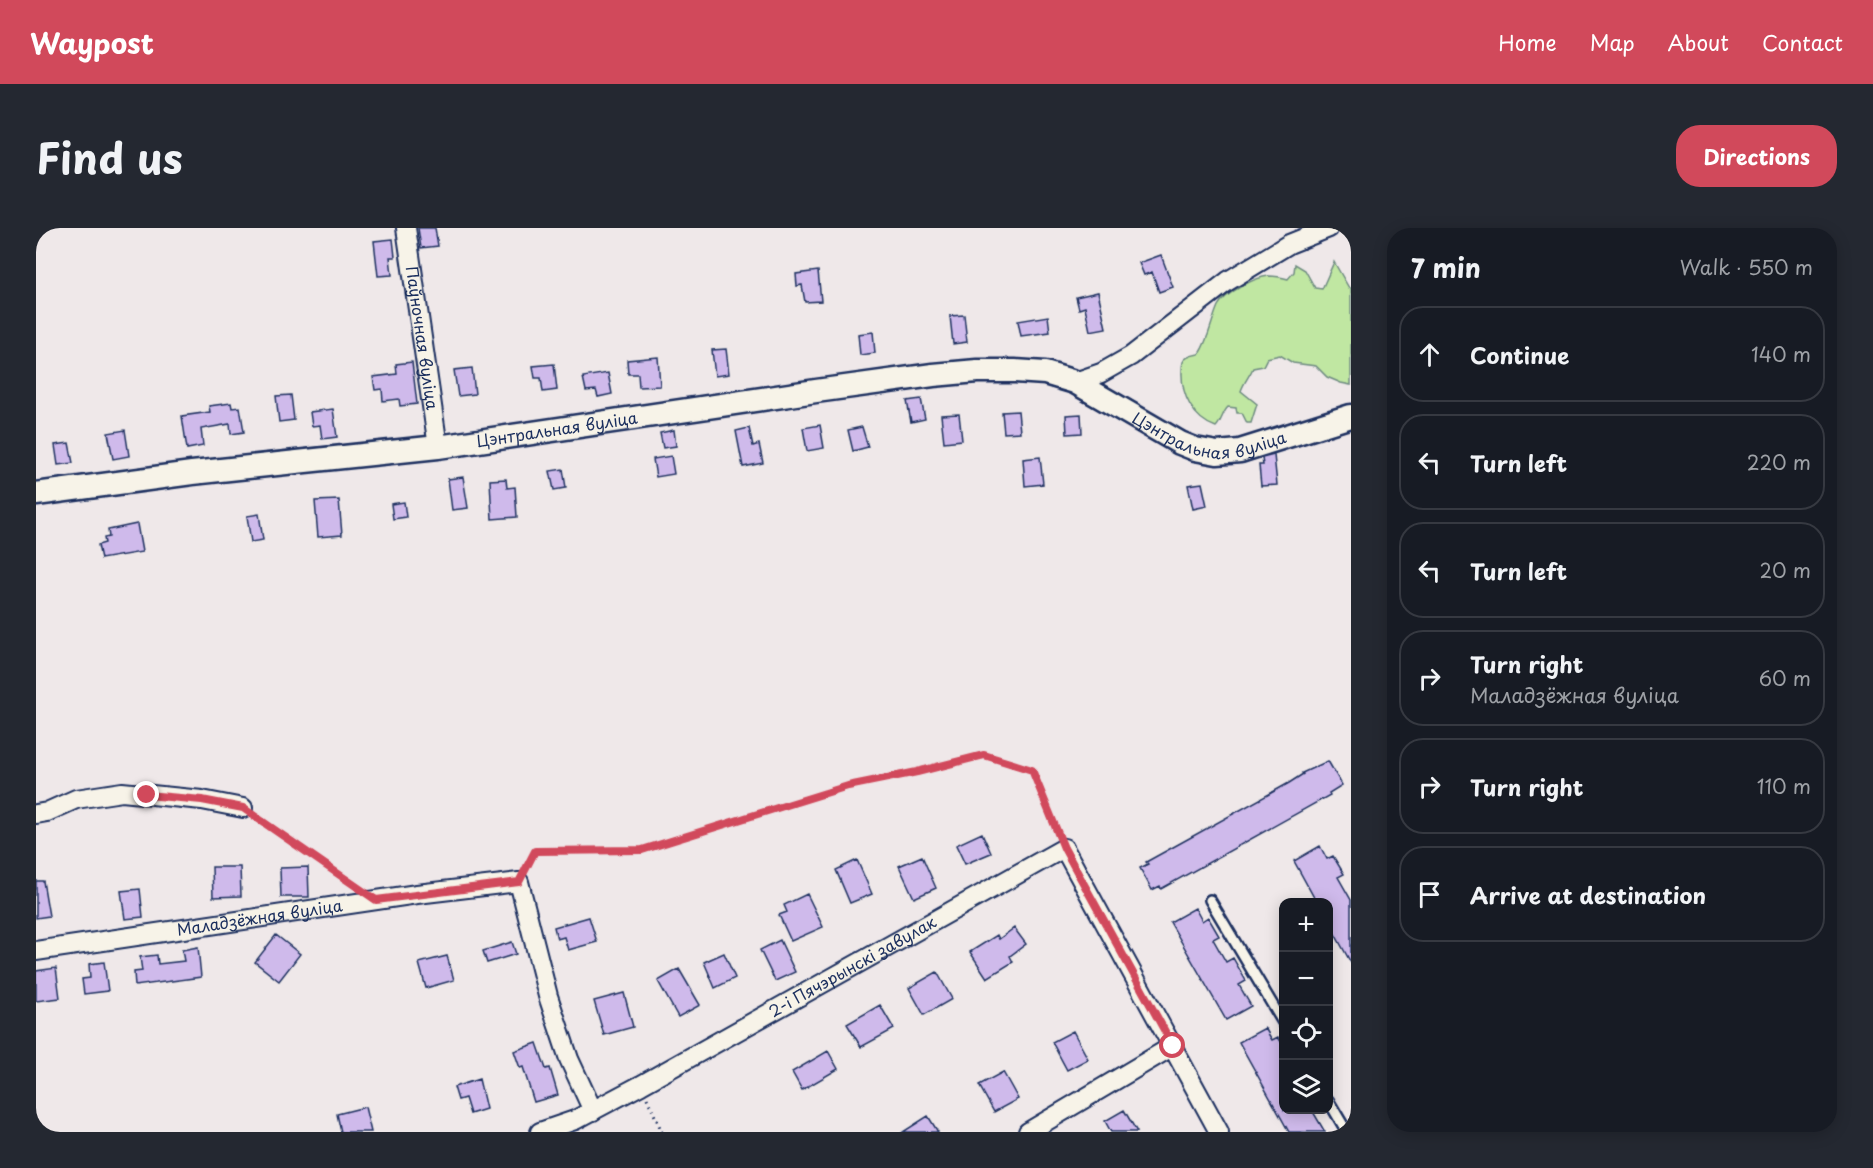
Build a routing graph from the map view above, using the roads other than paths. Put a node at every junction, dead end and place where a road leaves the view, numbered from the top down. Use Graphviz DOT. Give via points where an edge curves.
graph roads {
  1 [pos="406,228"];
  2 [pos="1329,228"];
  3 [pos="1075,382"];
  4 [pos="1351,416"];
  5 [pos="438,447"];
  6 [pos="36,494"];
  7 [pos="243,808"];
  8 [pos="36,814"];
  9 [pos="1210,900"];
  10 [pos="36,951"];
  11 [pos="1279,1016"];
  12 [pos="1173,1046"];
  13 [pos="1333,1107"];
  14 [pos="592,1111"];
  15 [pos="540,1132"];
  16 [pos="1028,1132"];
  17 [pos="1220,1132"];
  18 [pos="1347,1132"];
  1 -- 5 [label="street, Паўночная вуліца"];
  2 -- 3 [label="street" via="1289,244 1228,281 1131,356"];
  3 -- 4 [label="street, Цэнтральная вуліца" via="1180,442 1217,453 1240,451"];
  3 -- 5 [label="street, Цэнтральная вуліца" via="1045,373 1015,371 933,375"];
  5 -- 6 [label="street, Цэнтральная вуліца"];
  7 -- 8 [label="street" via="122,792 76,799"];
  9 -- 11 [label="lane"];
  10 -- 14 [label="street, Маладзёжная вуліца" via="519,882 548,996"];
  12 -- 14 [label="street, 2-і Пячэрынскі завулак" via="1064,848"];
  12 -- 16 [label="street"];
  12 -- 17 [label="street"];
  13 -- 18 [label="lane"];
  14 -- 15 [label="street, 2-і Пячэрынскі завулак"];
}
